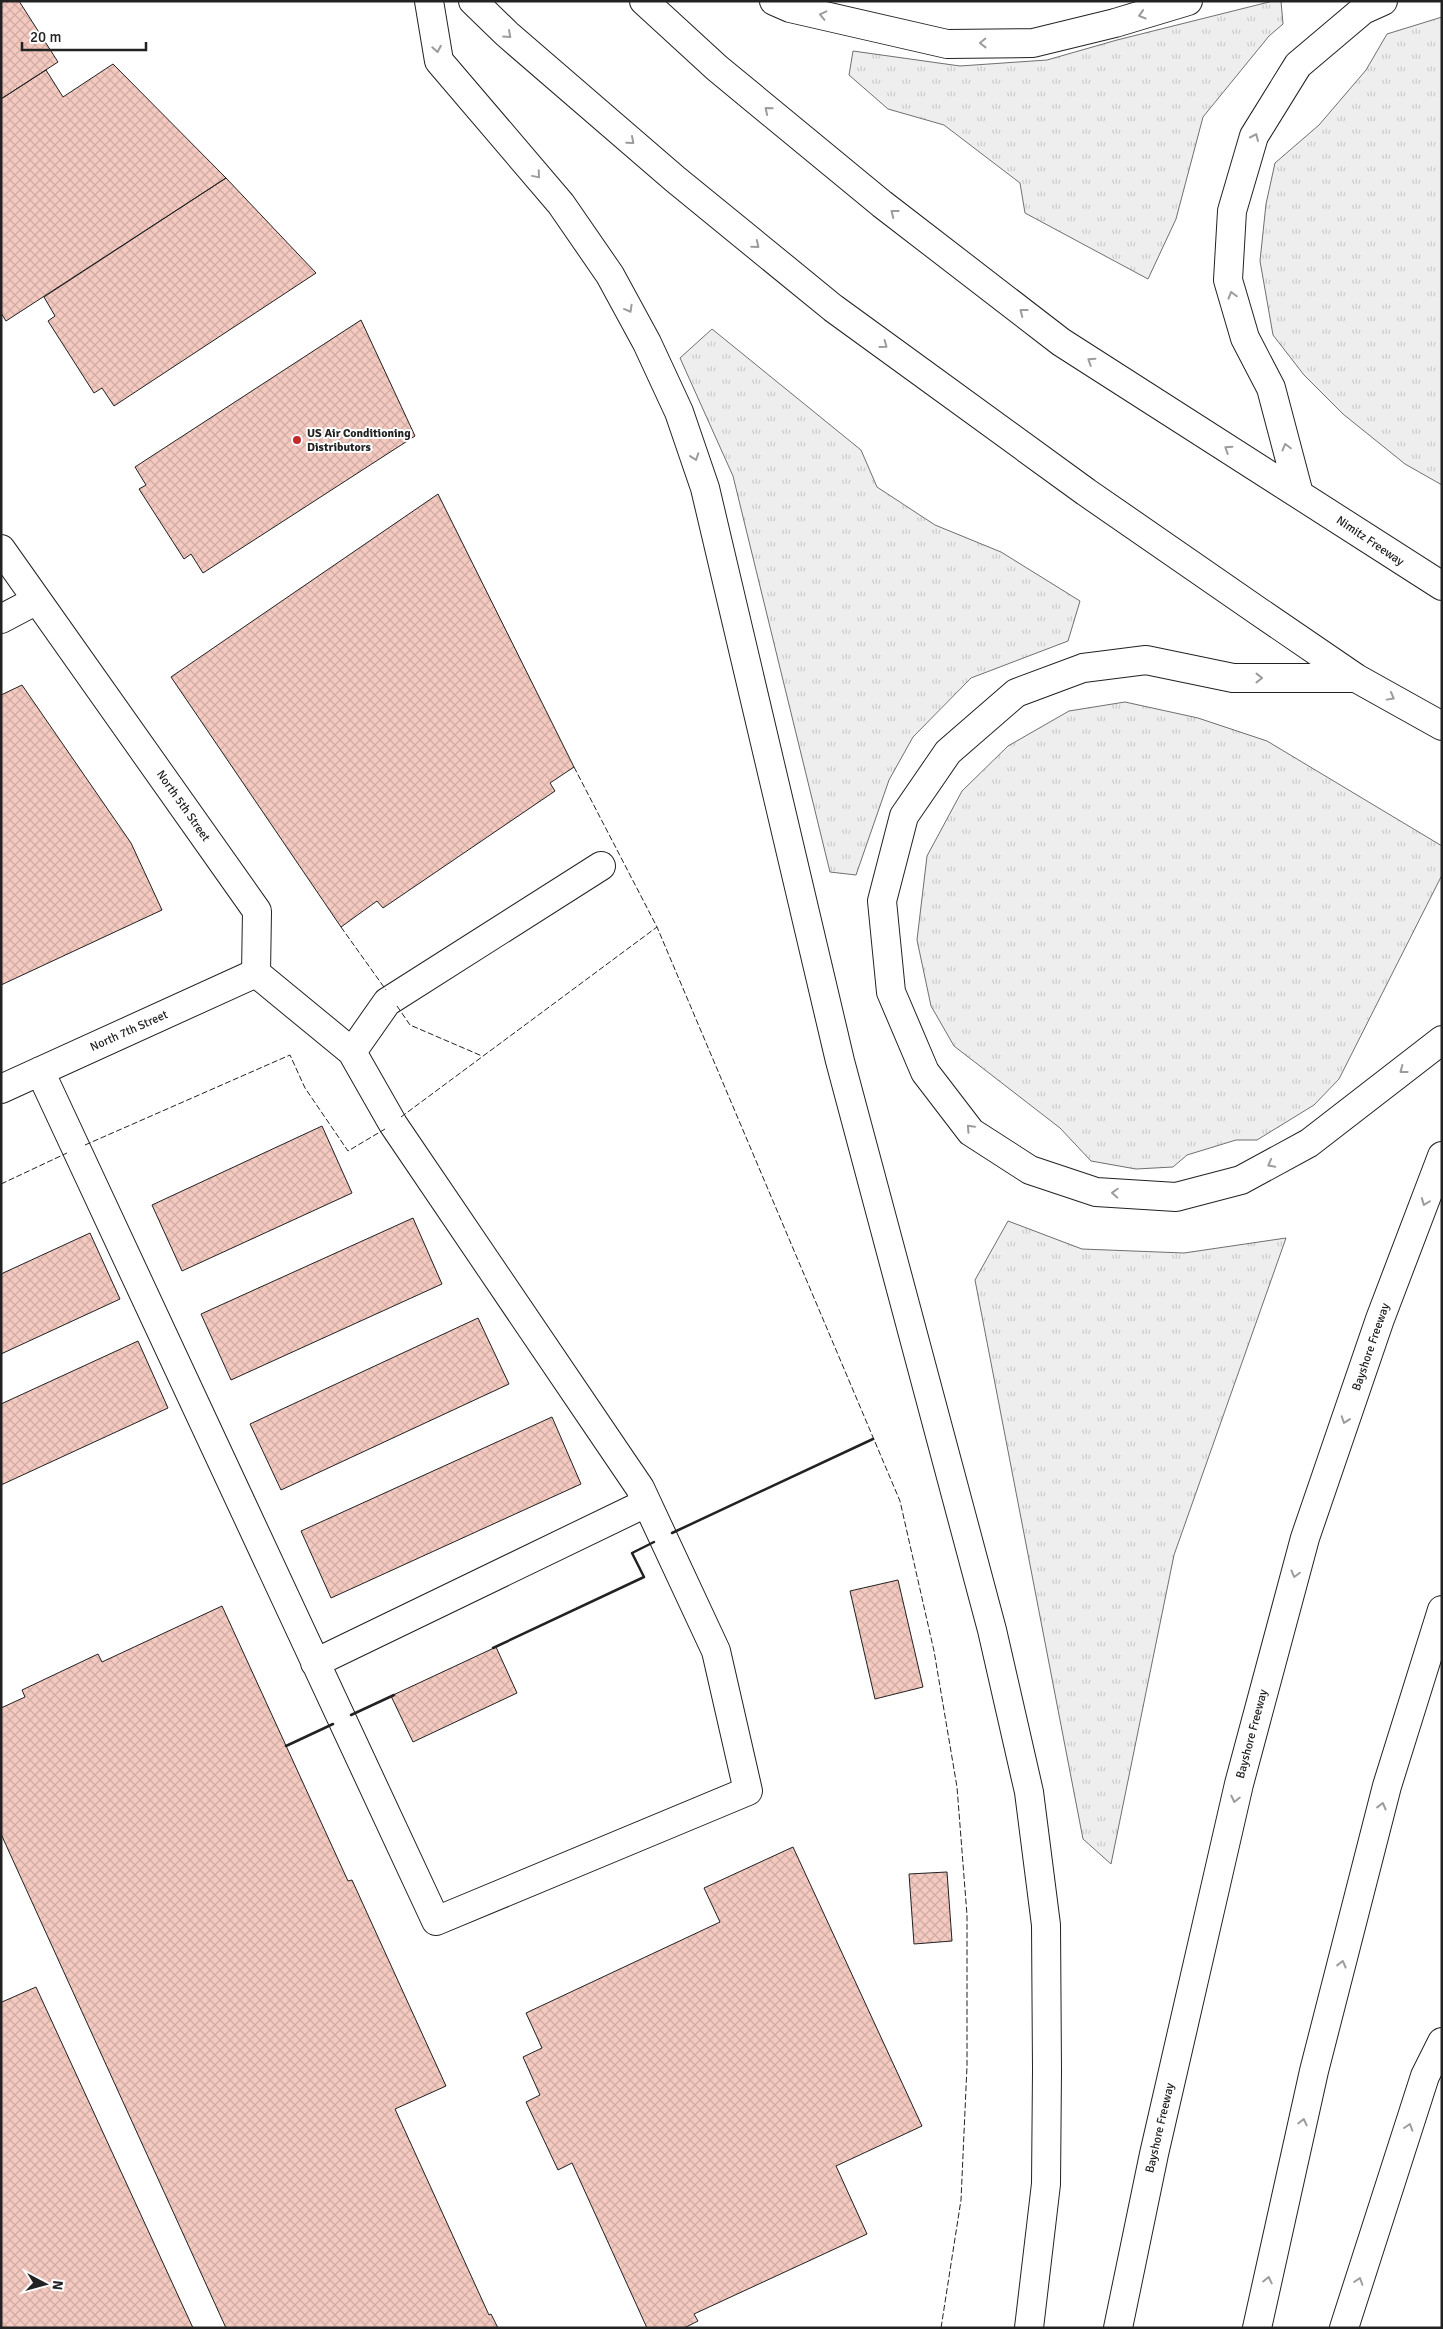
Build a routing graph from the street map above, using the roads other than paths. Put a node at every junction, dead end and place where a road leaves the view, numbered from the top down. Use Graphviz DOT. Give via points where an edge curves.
graph roads {
  1 [pos="429,1"];
  2 [pos="473,1"];
  3 [pos="644,1"];
  4 [pos="774,1"];
  5 [pos="1188,1"];
  6 [pos="1384,1"];
  7 [pos="1299,494"];
  8 [pos="1,549"];
  9 [pos="1442,586"];
  10 [pos="37,600"];
  11 [pos="1,619"];
  12 [pos="1356,678"];
  13 [pos="1442,726"];
  14 [pos="601,866"];
  15 [pos="256,973"];
  16 [pos="1442,1040"];
  17 [pos="352,1052"];
  18 [pos="40,1071"];
  19 [pos="1,1088"];
  20 [pos="1442,1156"];
  21 [pos="646,1503"];
  22 [pos="1442,1610"];
  23 [pos="315,1663"];
  24 [pos="1442,2042"];
  25 [pos="1029,2328"];
  26 [pos="1118,2328"];
  27 [pos="1257,2328"];
  28 [pos="1344,2328"];
  1 -- 25 [label="main road, one-way" via="439,61 561,204 610,275 679,412 705,488 840,1062 992,1630 1029,1792 1046,1925 1047,2070 1046,2184"];
  2 -- 12 [label="main road, one-way" via="668,173 833,308 1086,492"];
  7 -- 3 [label="main road, Nimitz Freeway, one-way" via="1061,342 882,204 717,68"];
  5 -- 4 [label="main road, one-way" via="1033,43 947,44 790,8"];
  7 -- 6 [label="main road, one-way" via="1270,388 1245,338 1228,280 1232,211 1254,136 1298,65 1363,10"];
  7 -- 9 [label="main road, Nimitz Freeway"];
  8 -- 10 [label="main road, North 5th Street"];
  10 -- 11 [label="main road"];
  10 -- 15 [label="main road, North 5th Street" via="257,911"];
  12 -- 13 [label="main road, one-way"];
  16 -- 12 [label="main road, one-way" via="1310,1144 1241,1180 1176,1197 1096,1192 1030,1170 972,1132 925,1072 891,992 882,901 904,816 948,752 1016,692 1083,668 1146,660 1233,678"];
  14 -- 17 [label="main road" via="387,1002"];
  15 -- 17 [label="main road"];
  15 -- 18 [label="main road, North 7th Street"];
  17 -- 21 [label="main road" via="393,1124 640,1488"];
  18 -- 19 [label="main road, North 7th Street"];
  18 -- 23 [label="main road"];
  20 -- 26 [label="main road, Bayshore Freeway, one-way" via="1377,1328 1302,1548 1239,1784 1154,2154"];
  21 -- 23 [label="main road"];
  21 -- 23 [label="main road" via="716,1651 748,1791 436,1922"];
  27 -- 22 [label="main road, one-way" via="1314,2071 1387,1786"];
  28 -- 24 [label="main road, one-way" via="1426,2076"];
}
